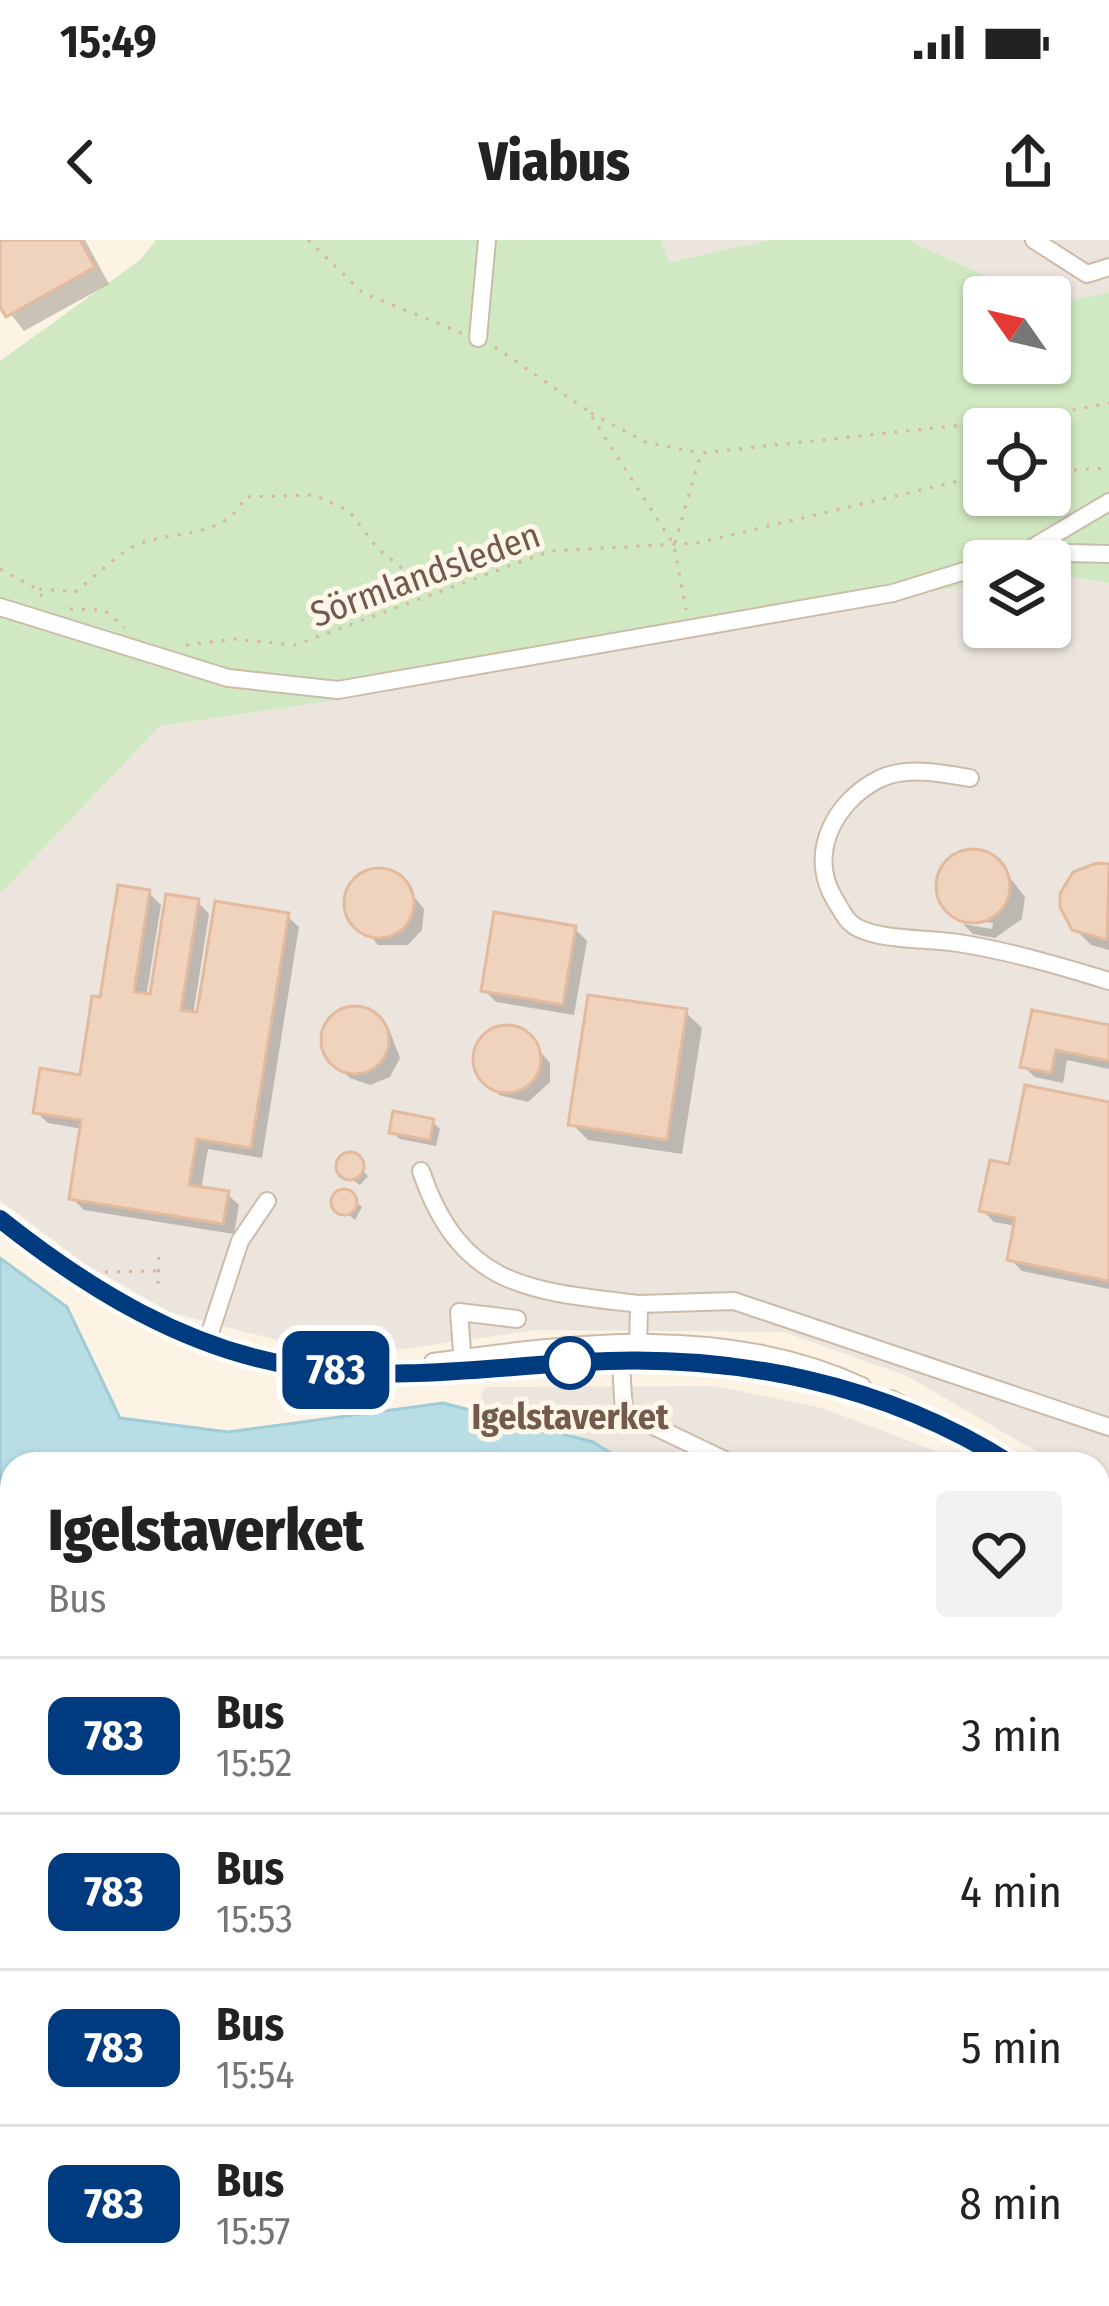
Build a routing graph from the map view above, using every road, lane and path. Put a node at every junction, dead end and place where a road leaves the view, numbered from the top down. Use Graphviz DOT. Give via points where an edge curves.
graph roads {
  1 [pos="308,240"];
  2 [pos="488,240"];
  3 [pos="1034,240"];
  4 [pos="1109,267"];
  5 [pos="478,338"];
  6 [pos="1109,403"];
  7 [pos="588,412"];
  8 [pos="701,453"];
  9 [pos="1109,468"];
  10 [pos="1071,470"];
  11 [pos="963,480"];
  12 [pos="1109,502"];
  13 [pos="1042,540"];
  14 [pos="674,545"];
  15 [pos="1071,553"];
  16 [pos="1109,554"];
  17 [pos="0,569"];
  18 [pos="963,571"];
  19 [pos="37,589"];
  20 [pos="442,592"];
  21 [pos="0,607"];
  22 [pos="50,609"];
  23 [pos="68,610"];
  24 [pos="125,628"];
  25 [pos="689,629"];
  26 [pos="181,646"];
  27 [pos="970,778"];
  28 [pos="1109,981"];
  29 [pos="421,1171"];
  30 [pos="267,1201"];
  31 [pos="0,1219"];
  32 [pos="159,1254"];
  33 [pos="158,1271"];
  34 [pos="158,1284"];
  35 [pos="94,1287"];
  36 [pos="639,1304"];
  37 [pos="517,1319"];
  38 [pos="206,1342"];
  39 [pos="629,1351"];
  40 [pos="463,1365"];
  41 [pos="1109,1427"];
  42 [pos="708,1452"];
  43 [pos="989,1452"];
  1 -- 5 [label="path" via="363,292"];
  2 -- 5 [label="street"];
  3 -- 4 [label="street" via="1087,274"];
  5 -- 7 [label="path"];
  6 -- 8 [label="path"];
  7 -- 8 [label="path" via="645,442"];
  7 -- 14 [label="path"];
  8 -- 14 [label="path"];
  9 -- 10 [label="path"];
  11 -- 14 [label="path, Sörmlandsleden"];
  12 -- 13 [label="street"];
  14 -- 20 [label="path, Sörmlandsleden" via="550,551"];
  14 -- 25 [label="path"];
  15 -- 16 [label="street"];
  17 -- 19 [label="path"];
  18 -- 25 [label="street" via="893,593"];
  19 -- 20 [label="path" via="74,592 131,548 201,532 238,511 244,497 314,495 349,511 377,548"];
  19 -- 22 [label="path"];
  20 -- 26 [label="path, Sörmlandsleden" via="295,645 233,639"];
  21 -- 25 [label="street" via="228,678 338,690"];
  23 -- 24 [label="path" via="104,610"];
  27 -- 28 [label="street" via="931,771 884,776 830,824 822,859 847,920 862,931 963,944"];
  29 -- 36 [label="street" via="455,1242 491,1273 551,1293"];
  30 -- 38 [label="street" via="240,1241"];
  31 -- 35 [label="street"];
  32 -- 33 [label="path"];
  33 -- 34 [label="path"];
  33 -- 35 [label="path" via="106,1269"];
  35 -- 38 [label="street"];
  36 -- 39 [label="street"];
  36 -- 41 [label="street" via="734,1301"];
  37 -- 40 [label="street" via="459,1312"];
  38 -- 40 [label="street" via="301,1368"];
  39 -- 40 [label="street"];
  39 -- 42 [label="street" via="624,1412"];
  39 -- 43 [label="street" via="761,1352 836,1374"];
}
